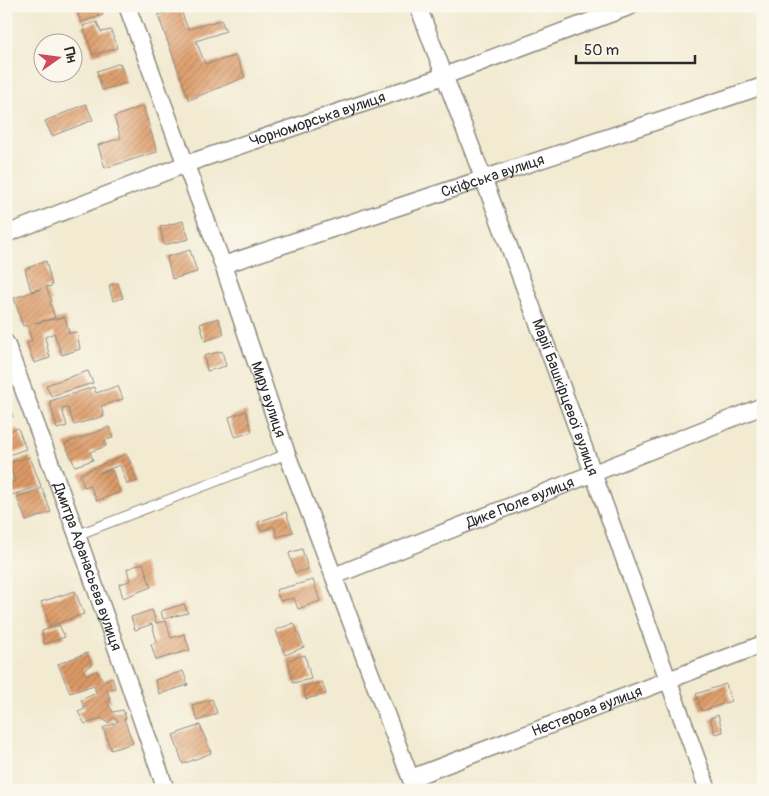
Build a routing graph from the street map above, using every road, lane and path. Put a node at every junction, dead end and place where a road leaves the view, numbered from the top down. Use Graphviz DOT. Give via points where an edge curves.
graph roads {
  1 [pos="127,6"];
  2 [pos="418,6"];
  3 [pos="631,6"];
  4 [pos="444,76"];
  5 [pos="763,86"];
  6 [pos="186,164"];
  7 [pos="483,179"];
  8 [pos="6,234"];
  9 [pos="223,265"];
  10 [pos="6,344"];
  11 [pos="763,406"];
  12 [pos="287,454"];
  13 [pos="593,473"];
  14 [pos="77,535"];
  15 [pos="334,576"];
  16 [pos="763,644"];
  17 [pos="668,680"];
  18 [pos="413,784"];
  19 [pos="166,790"];
  20 [pos="708,790"];
  1 -- 6 [label="street, Миру вулиця"];
  2 -- 4 [label="street, Марії Башкірцевої вулиця"];
  3 -- 4 [label="street, Чорноморська вулиця"];
  4 -- 6 [label="street, Чорноморська вулиця"];
  4 -- 7 [label="street, Марії Башкірцевої вулиця"];
  5 -- 7 [label="street, Скіфська вулиця"];
  6 -- 8 [label="street, Чорноморська вулиця"];
  6 -- 9 [label="street, Миру вулиця"];
  7 -- 9 [label="street, Скіфська вулиця"];
  7 -- 13 [label="street, Марії Башкірцевої вулиця"];
  9 -- 12 [label="street, Миру вулиця"];
  10 -- 14 [label="street, Дмитра Афанасьєва вулиця"];
  11 -- 13 [label="street, Дике Поле вулиця"];
  12 -- 14 [label="lane"];
  12 -- 15 [label="street, Миру вулиця"];
  13 -- 15 [label="street, Дике Поле вулиця"];
  13 -- 17 [label="street, Марії Башкірцевої вулиця"];
  14 -- 19 [label="street, Дмитра Афанасьєва вулиця"];
  15 -- 18 [label="street, Миру вулиця"];
  16 -- 17 [label="street, Нестерова вулиця"];
  17 -- 18 [label="street, Нестерова вулиця"];
  17 -- 20 [label="street, Марії Башкірцевої вулиця"];
}
